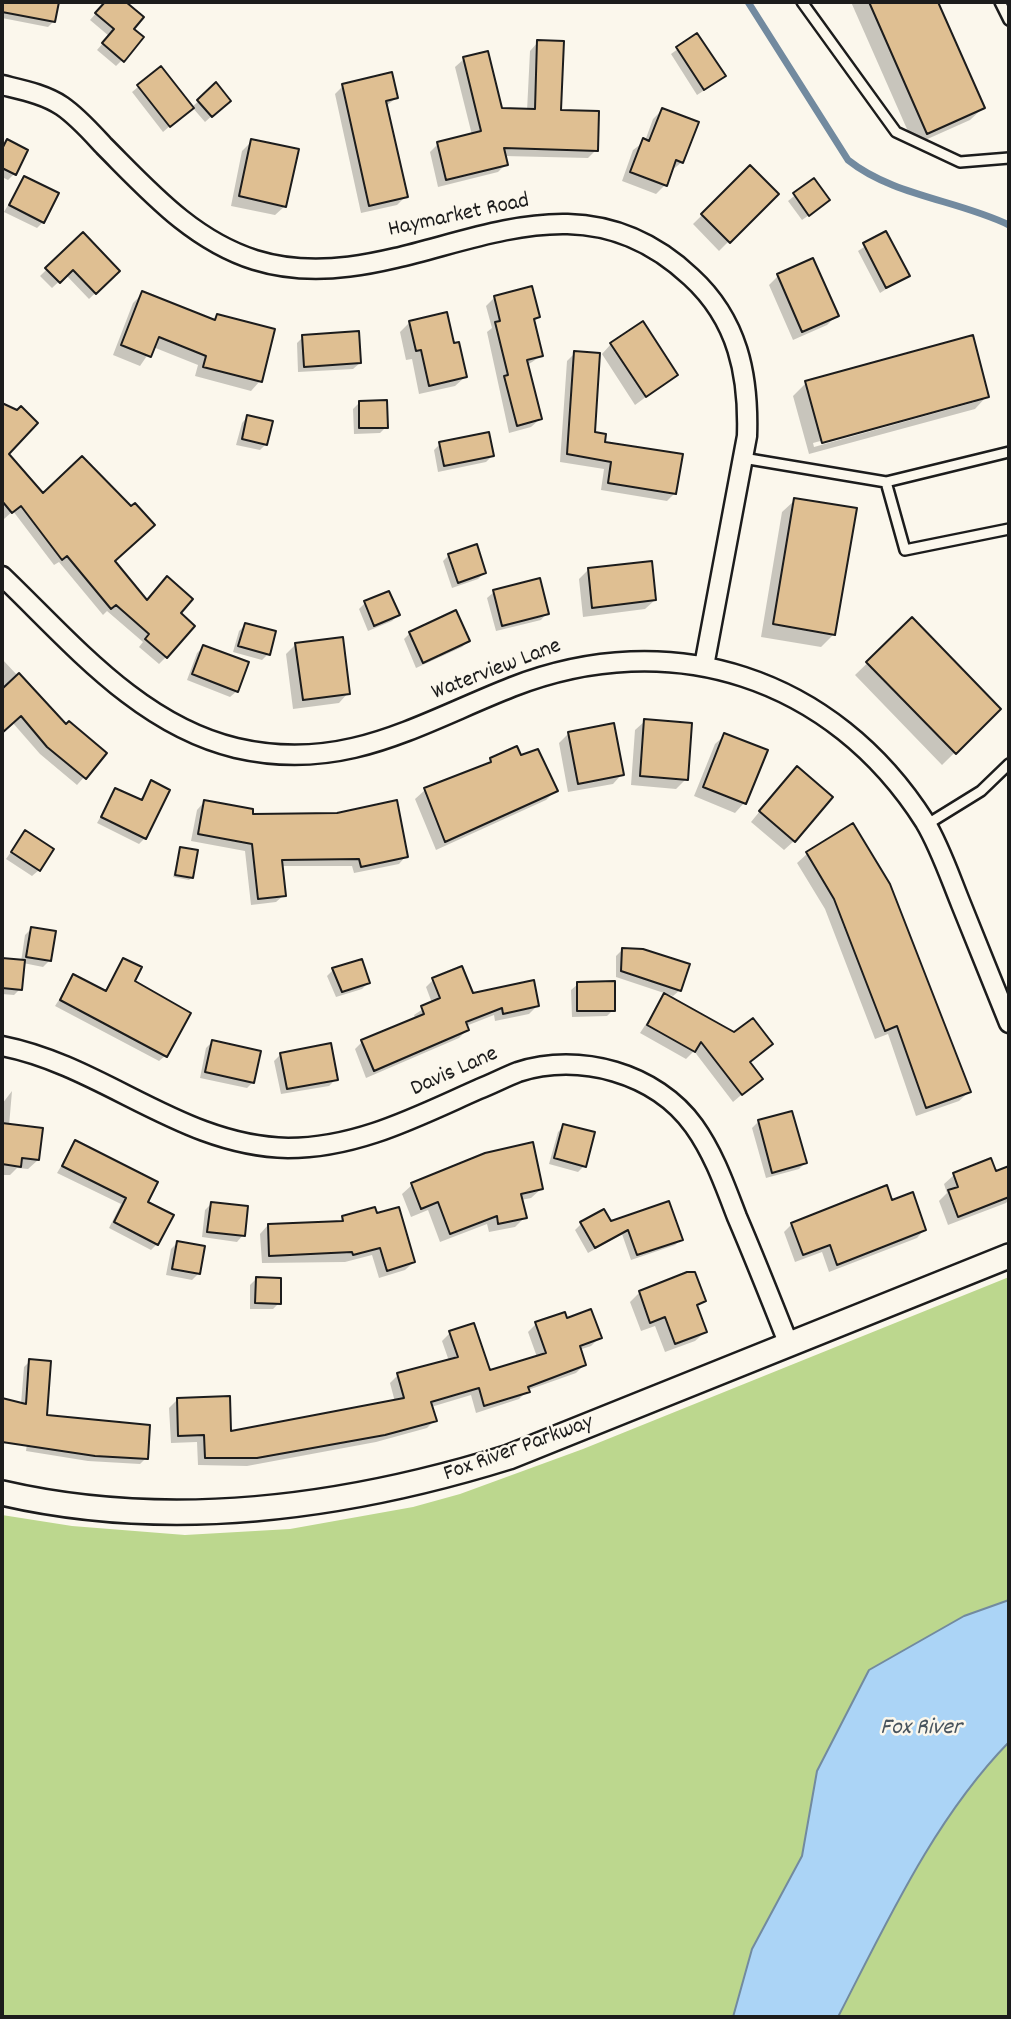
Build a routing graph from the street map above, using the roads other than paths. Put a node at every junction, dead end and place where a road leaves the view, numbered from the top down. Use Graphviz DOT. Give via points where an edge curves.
graph roads {
  1 [pos="802,2"];
  2 [pos="1000,2"];
  3 [pos="1009,20"];
  4 [pos="2,85"];
  5 [pos="1009,158"];
  6 [pos="1009,452"];
  7 [pos="743,458"];
  8 [pos="886,482"];
  9 [pos="1009,529"];
  10 [pos="2,576"];
  11 [pos="704,666"];
  12 [pos="1009,764"];
  13 [pos="926,825"];
  14 [pos="1009,1023"];
  15 [pos="2,1046"];
  16 [pos="1009,1256"];
  17 [pos="789,1345"];
  18 [pos="2,1493"];
  1 -- 5 [label="lane" via="896,132 960,162"];
  2 -- 3 [label="lane"];
  4 -- 7 [label="street, Haymarket Road" via="61,106 186,224 256,260 310,268 347,267 534,224 601,227 653,247 701,285 735,342 745,370 748,403"];
  6 -- 8 [label="lane"];
  7 -- 8 [label="lane"];
  7 -- 11 [label="street, Haymarket Road"];
  8 -- 9 [label="lane" via="905,550"];
  10 -- 11 [label="street, Waterview Lane" via="139,703 210,740 277,755 355,750 403,735 534,679 579,666 638,660"];
  11 -- 13 [label="street, Waterview Lane" via="788,695 840,728 873,755"];
  12 -- 13 [label="lane" via="981,790"];
  13 -- 14 [label="street, Waterview Lane"];
  15 -- 17 [label="street, Davis Lane" via="55,1059 194,1129 237,1142 289,1148 377,1134 519,1072 564,1065 621,1073 673,1104 712,1154"];
  16 -- 17 [label="street, Fox River Parkway"];
  17 -- 18 [label="street, Fox River Parkway" via="509,1457 433,1481 351,1499 274,1509 180,1512 94,1507"];
}
